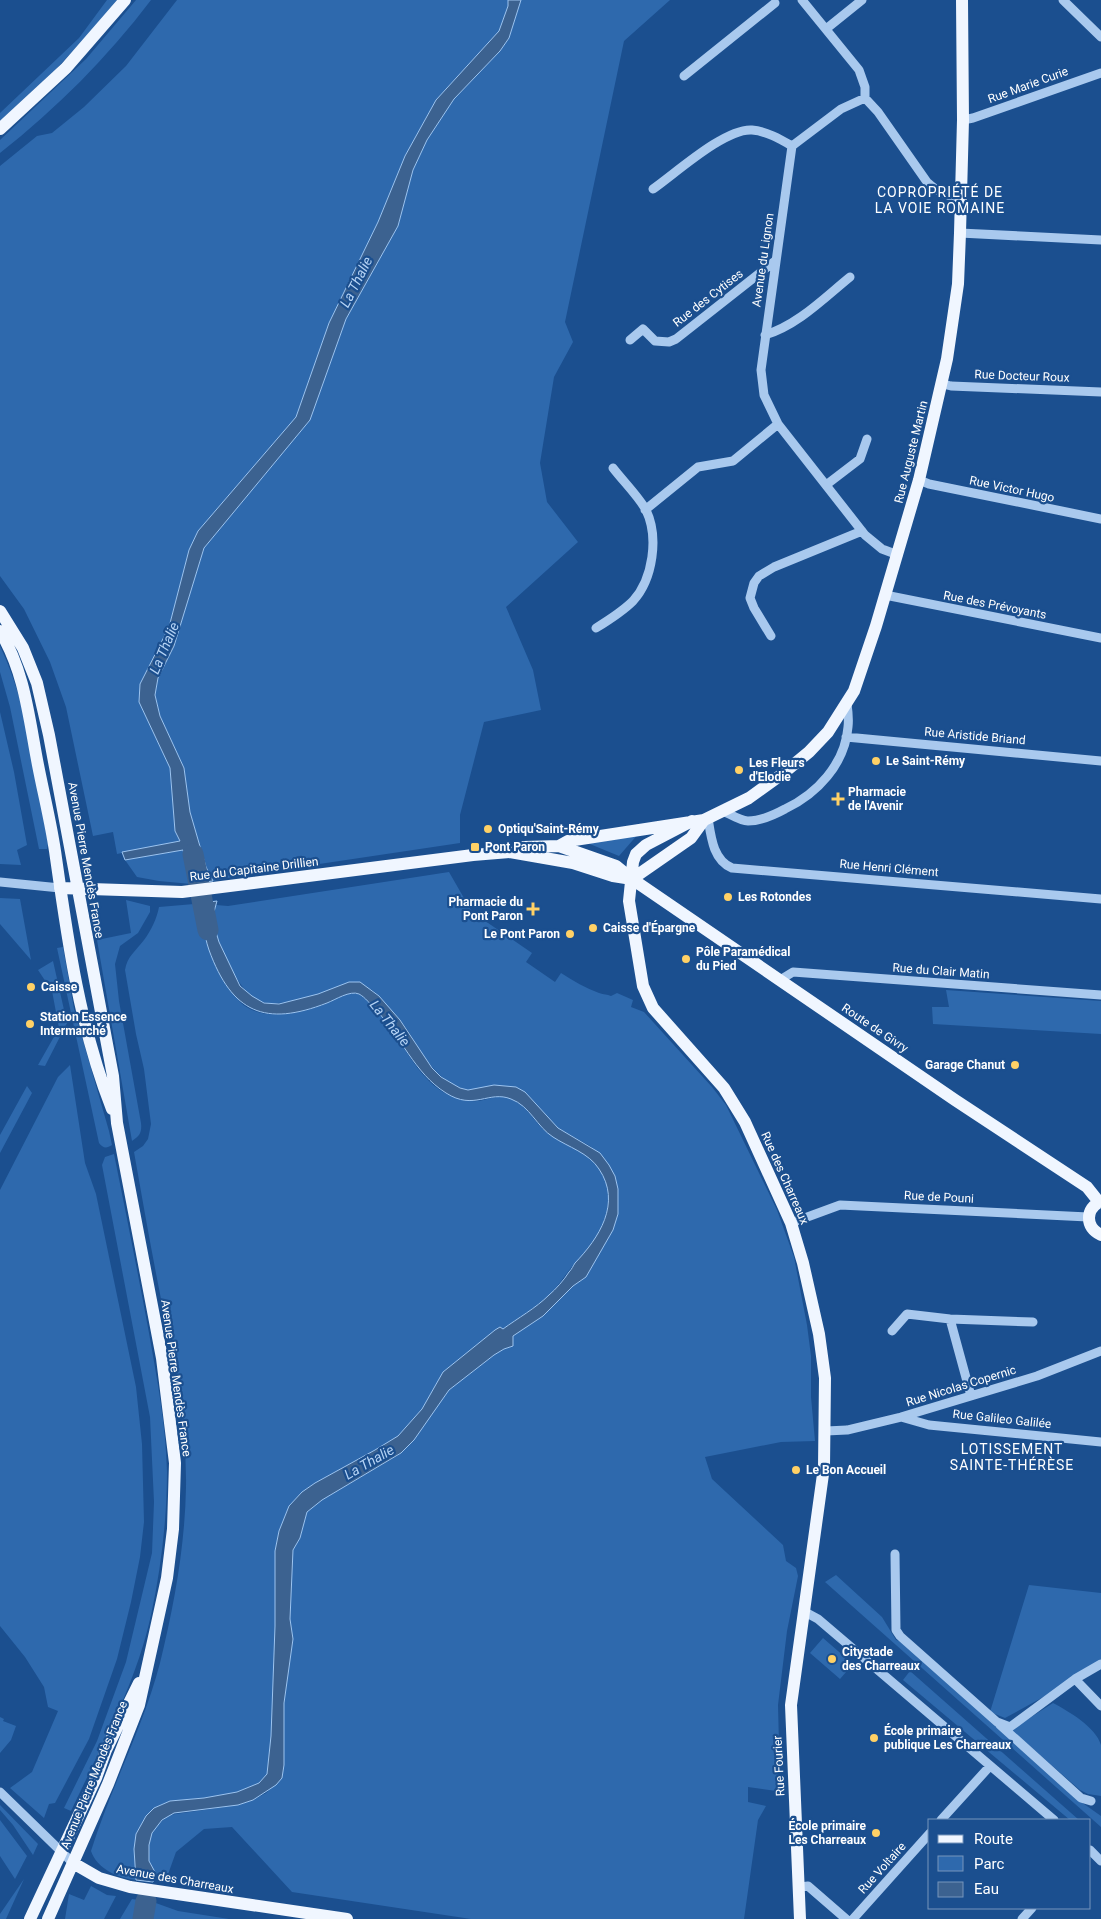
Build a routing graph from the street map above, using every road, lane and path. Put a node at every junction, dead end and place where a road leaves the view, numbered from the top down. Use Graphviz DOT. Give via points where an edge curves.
graph roads {
  1 [pos="125,0"];
  2 [pos="802,0"];
  3 [pos="862,0"];
  4 [pos="962,0"];
  5 [pos="1064,0"];
  6 [pos="776,1"];
  7 [pos="826,29"];
  8 [pos="1101,37"];
  9 [pos="1101,73"];
  10 [pos="684,76"];
  11 [pos="865,98"];
  12 [pos="963,120"];
  13 [pos="0,129"];
  14 [pos="792,146"];
  15 [pos="653,189"];
  16 [pos="961,198"];
  17 [pos="960,233"];
  18 [pos="1101,240"];
  19 [pos="775,261"];
  20 [pos="850,277"];
  21 [pos="766,335"];
  22 [pos="630,340"];
  23 [pos="943,384"];
  24 [pos="1101,392"];
  25 [pos="778,424"];
  26 [pos="867,439"];
  27 [pos="613,468"];
  28 [pos="920,480"];
  29 [pos="826,485"];
  30 [pos="646,510"];
  31 [pos="1101,520"];
  32 [pos="862,531"];
  33 [pos="898,555"];
  34 [pos="885,595"];
  35 [pos="0,611"];
  36 [pos="596,628"];
  37 [pos="0,631"];
  38 [pos="771,636"];
  39 [pos="1101,638"];
  40 [pos="847,704"];
  41 [pos="846,737"];
  42 [pos="1101,761"];
  43 [pos="723,810"];
  44 [pos="702,820"];
  45 [pos="559,846"];
  46 [pos="510,852"];
  47 [pos="632,879"];
  48 [pos="0,882"];
  49 [pos="60,888"];
  50 [pos="77,889"];
  51 [pos="1101,899"];
  52 [pos="780,980"];
  53 [pos="1101,995"];
  54 [pos="117,1123"];
  55 [pos="1100,1202"];
  56 [pos="1088,1217"];
  57 [pos="791,1223"];
  58 [pos="1101,1235"];
  59 [pos="950,1319"];
  60 [pos="1033,1322"];
  61 [pos="892,1331"];
  62 [pos="1101,1351"];
  63 [pos="970,1396"];
  64 [pos="901,1417"];
  65 [pos="826,1431"];
  66 [pos="1101,1442"];
  67 [pos="895,1554"];
  68 [pos="805,1612"];
  69 [pos="1101,1664"];
  70 [pos="146,1667"];
  71 [pos="1075,1679"];
  72 [pos="1101,1706"];
  73 [pos="997,1722"];
  74 [pos="990,1766"];
  75 [pos="0,1792"];
  76 [pos="1091,1801"];
  77 [pos="942,1819"];
  78 [pos="1053,1819"];
  79 [pos="928,1835"];
  80 [pos="1091,1851"];
  81 [pos="62,1853"];
  82 [pos="1101,1861"];
  83 [pos="73,1863"];
  84 [pos="800,1887"];
  85 [pos="1031,1909"];
  86 [pos="30,1919"];
  87 [pos="48,1919"];
  88 [pos="347,1919"];
  89 [pos="800,1919"];
  90 [pos="846,1919"];
  91 [pos="853,1919"];
  92 [pos="1022,1919"];
  1 -- 13 [label="main road" via="66,68"];
  2 -- 7 [label="street"];
  3 -- 7 [label="street"];
  4 -- 12 [label="main road, Rue Auguste Martin"];
  5 -- 8 [label="street"];
  6 -- 10 [label="street"];
  7 -- 11 [label="street" via="859,70"];
  9 -- 12 [label="street, Rue Marie Curie"];
  11 -- 14 [label="street" via="840,109"];
  11 -- 16 [label="street" via="927,182 943,194"];
  12 -- 16 [label="main road, Rue Auguste Martin"];
  14 -- 15 [label="street" via="752,130 729,134"];
  14 -- 19 [label="street, Avenue du Lignon"];
  16 -- 17 [label="main road, Rue Auguste Martin"];
  17 -- 18 [label="street"];
  17 -- 23 [label="main road, Rue Auguste Martin" via="955,303"];
  19 -- 21 [label="street, Avenue du Lignon"];
  19 -- 22 [label="street, Rue des Cytises" via="676,339 655,341 643,329"];
  20 -- 21 [label="street" via="794,322"];
  21 -- 25 [label="street, Avenue du Lignon" via="761,382"];
  23 -- 24 [label="street, Rue Docteur Roux"];
  23 -- 28 [label="main road, Rue Auguste Martin"];
  25 -- 29 [label="street, Avenue du Lignon"];
  25 -- 30 [label="street" via="733,460 698,467"];
  26 -- 29 [label="street" via="860,459"];
  27 -- 30 [label="street"];
  28 -- 31 [label="street, Rue Victor Hugo"];
  28 -- 33 [label="main road, Rue Auguste Martin"];
  29 -- 32 [label="street, Avenue du Lignon"];
  30 -- 36 [label="street" via="653,541 646,579 634,600"];
  32 -- 33 [label="street, Avenue du Lignon" via="872,543"];
  32 -- 38 [label="street" via="759,576 750,598"];
  33 -- 34 [label="main road, Rue Auguste Martin"];
  34 -- 39 [label="street, Rue des Prévoyants"];
  34 -- 40 [label="main road, Rue Auguste Martin" via="861,673"];
  35 -- 50 [label="main road, Avenue Pierre Mendès France" via="23,648 37,684 54,756"];
  37 -- 49 [label="main road, Avenue Pierre Mendès France" via="16,663 28,709"];
  40 -- 41 [label="street, Rue Auguste Martin" via="849,726"];
  40 -- 43 [label="main road" via="828,732 808,752 755,794"];
  41 -- 42 [label="street, Rue Aristide Briand"];
  41 -- 43 [label="street, Rue Auguste Martin" via="838,759 822,784 797,804 764,818 746,821"];
  43 -- 44 [label="main road"];
  44 -- 45 [label="main road" via="568,841"];
  44 -- 47 [label="main road" via="691,838"];
  44 -- 47 [label="main road, Rue des Charreaux" via="646,845 636,854"];
  44 -- 51 [label="street, Rue Henri Clément" via="717,854 725,865 732,868"];
  45 -- 46 [label="main road" via="524,847"];
  45 -- 47 [label="main road, Route de Givry" via="616,866"];
  46 -- 47 [label="main road" via="573,863"];
  46 -- 50 [label="main road, Rue du Capitaine Drillien" via="182,892"];
  47 -- 52 [label="main road, Route de Givry"];
  47 -- 57 [label="main road, Rue des Charreaux" via="629,901 643,986 649,1001 728,1095 745,1122"];
  48 -- 49 [label="street, Rue du Capitaine Drillien"];
  49 -- 50 [label="main road, Rue du Capitaine Drillien"];
  49 -- 54 [label="main road, Avenue Pierre Mendès France" via="80,1008"];
  50 -- 54 [label="main road, Avenue Pierre Mendès France" via="112,1076"];
  52 -- 53 [label="street, Rue du Clair Matin" via="793,972"];
  52 -- 55 [label="main road, Route de Givry" via="1087,1187"];
  54 -- 70 [label="main road, Avenue Pierre Mendès France" via="162,1358 175,1463 173,1529 167,1578 158,1628"];
  55 -- 56 [label="main road"];
  56 -- 57 [label="street, Rue de Pouni" via="840,1205"];
  56 -- 58 [label="main road" via="1092,1229"];
  57 -- 65 [label="main road, Rue des Charreaux" via="819,1334 825,1378"];
  59 -- 60 [label="street"];
  59 -- 61 [label="street" via="907,1314"];
  59 -- 63 [label="street"];
  62 -- 63 [label="street, Rue Nicolas Copernic" via="1037,1376"];
  63 -- 64 [label="street, Rue Nicolas Copernic"];
  64 -- 65 [label="street, Rue Nicolas Copernic" via="847,1430"];
  64 -- 66 [label="street, Rue Galileo Galilée" via="929,1425"];
  65 -- 68 [label="main road, Rue des Charreaux"];
  67 -- 73 [label="street" via="896,1630"];
  68 -- 74 [label="street" via="818,1618"];
  68 -- 84 [label="main road, Rue Fourier" via="791,1705"];
  69 -- 71 [label="street"];
  70 -- 81 [label="main road, Avenue Pierre Mendès France"];
  70 -- 83 [label="main road, Avenue Pierre Mendès France" via="139,1705"];
  71 -- 72 [label="street"];
  71 -- 73 [label="street" via="1010,1727"];
  73 -- 76 [label="street" via="1081,1798"];
  74 -- 77 [label="street"];
  74 -- 78 [label="street"];
  75 -- 81 [label="street, Avenue des Charreaux"];
  79 -- 91 [label="street, Rue Voltaire"];
  80 -- 82 [label="street"];
  81 -- 83 [label="street, Avenue des Charreaux"];
  81 -- 86 [label="main road, Avenue Pierre Mendès France"];
  83 -- 87 [label="main road, Avenue Pierre Mendès France"];
  83 -- 88 [label="main road, Avenue des Charreaux" via="100,1878 130,1888"];
  84 -- 89 [label="main road, Rue Fourier"];
  84 -- 90 [label="street" via="808,1886"];
  85 -- 92 [label="street"];
}
